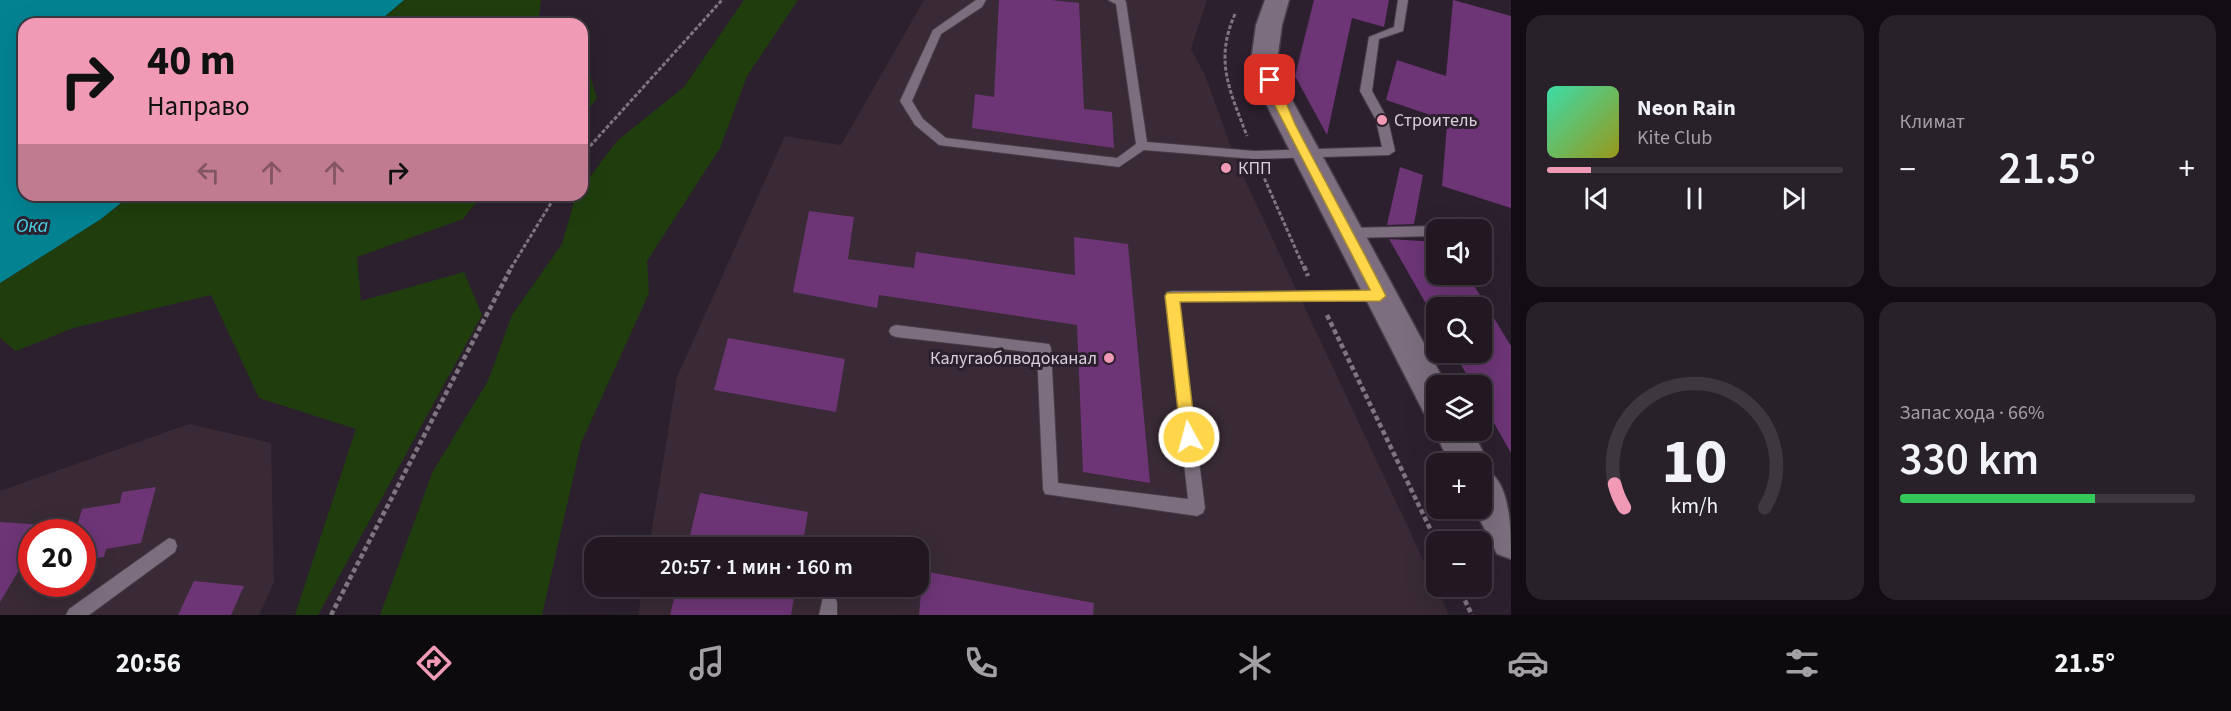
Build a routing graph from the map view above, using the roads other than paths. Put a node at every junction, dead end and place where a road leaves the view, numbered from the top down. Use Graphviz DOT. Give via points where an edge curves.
graph roads {
  1 [pos="981,0"];
  2 [pos="1277,0"];
  3 [pos="1403,0"];
  4 [pos="1121,1"];
  5 [pos="1142,146"];
  6 [pos="1305,154"];
  7 [pos="1426,231"];
  8 [pos="1347,233"];
  9 [pos="1380,296"];
  10 [pos="896,331"];
  11 [pos="1426,382"];
  12 [pos="1492,505"];
  13 [pos="1511,540"];
  14 [pos="169,546"];
  15 [pos="75,615"];
  1 -- 5 [label="lane" via="937,32 906,101 919,122 943,142 1119,164"];
  2 -- 6 [label="main road" via="1264,61 1277,98"];
  3 -- 6 [label="lane" via="1399,29 1374,37 1366,91 1382,120 1389,151"];
  4 -- 5 [label="lane"];
  5 -- 6 [label="lane" via="1254,155"];
  6 -- 8 [label="main road"];
  7 -- 8 [label="lane"];
  8 -- 9 [label="main road"];
  9 -- 10 [label="lane" via="1172,296 1197,508 1051,489 1044,348"];
  9 -- 11 [label="main road"];
  12 -- 13 [label="main road"];
  14 -- 15 [label="lane"];
}
